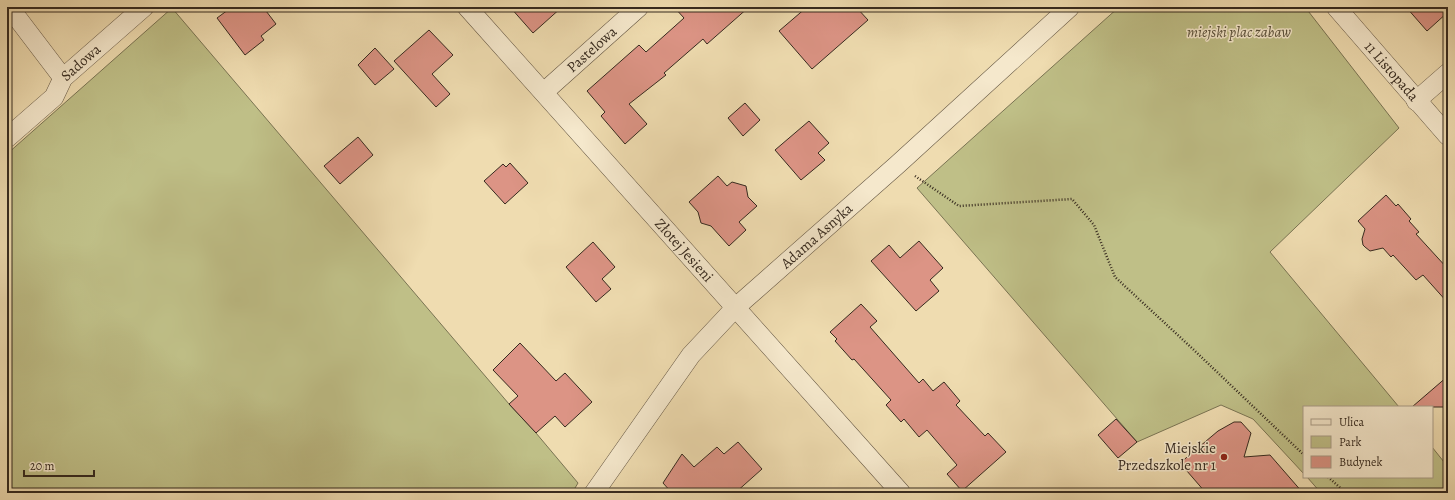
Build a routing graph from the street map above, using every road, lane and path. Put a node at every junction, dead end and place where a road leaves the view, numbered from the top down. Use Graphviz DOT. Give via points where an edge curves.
graph roads {
  1 [pos="9,7"];
  2 [pos="144,7"];
  3 [pos="467,7"];
  4 [pos="639,7"];
  5 [pos="1070,7"];
  6 [pos="1336,7"];
  7 [pos="1448,73"];
  8 [pos="63,78"];
  9 [pos="544,92"];
  10 [pos="1416,101"];
  11 [pos="1448,136"];
  12 [pos="7,138"];
  13 [pos="898,165"];
  14 [pos="736,307"];
  15 [pos="1303,454"];
  16 [pos="1329,478"];
  17 [pos="594,493"];
  18 [pos="901,493"];
  19 [pos="1346,493"];
  1 -- 8 [label="street"];
  2 -- 8 [label="street, Sadowa"];
  3 -- 9 [label="street, Złotej Jesieni"];
  4 -- 9 [label="street, Pastelowa"];
  5 -- 13 [label="street, Adama Asnyka"];
  6 -- 10 [label="street, 11 Listopada"];
  7 -- 10 [label="street"];
  8 -- 12 [label="street, Sadowa" via="54,97"];
  9 -- 14 [label="street, Złotej Jesieni"];
  10 -- 11 [label="street, 11 Listopada"];
  13 -- 14 [label="street, Adama Asnyka"];
  13 -- 15 [label="path" via="959,206 1072,199 1094,225 1115,277"];
  14 -- 17 [label="street, Adama Asnyka" via="691,355"];
  14 -- 18 [label="street, Złotej Jesieni"];
  16 -- 19 [label="path"];
}
